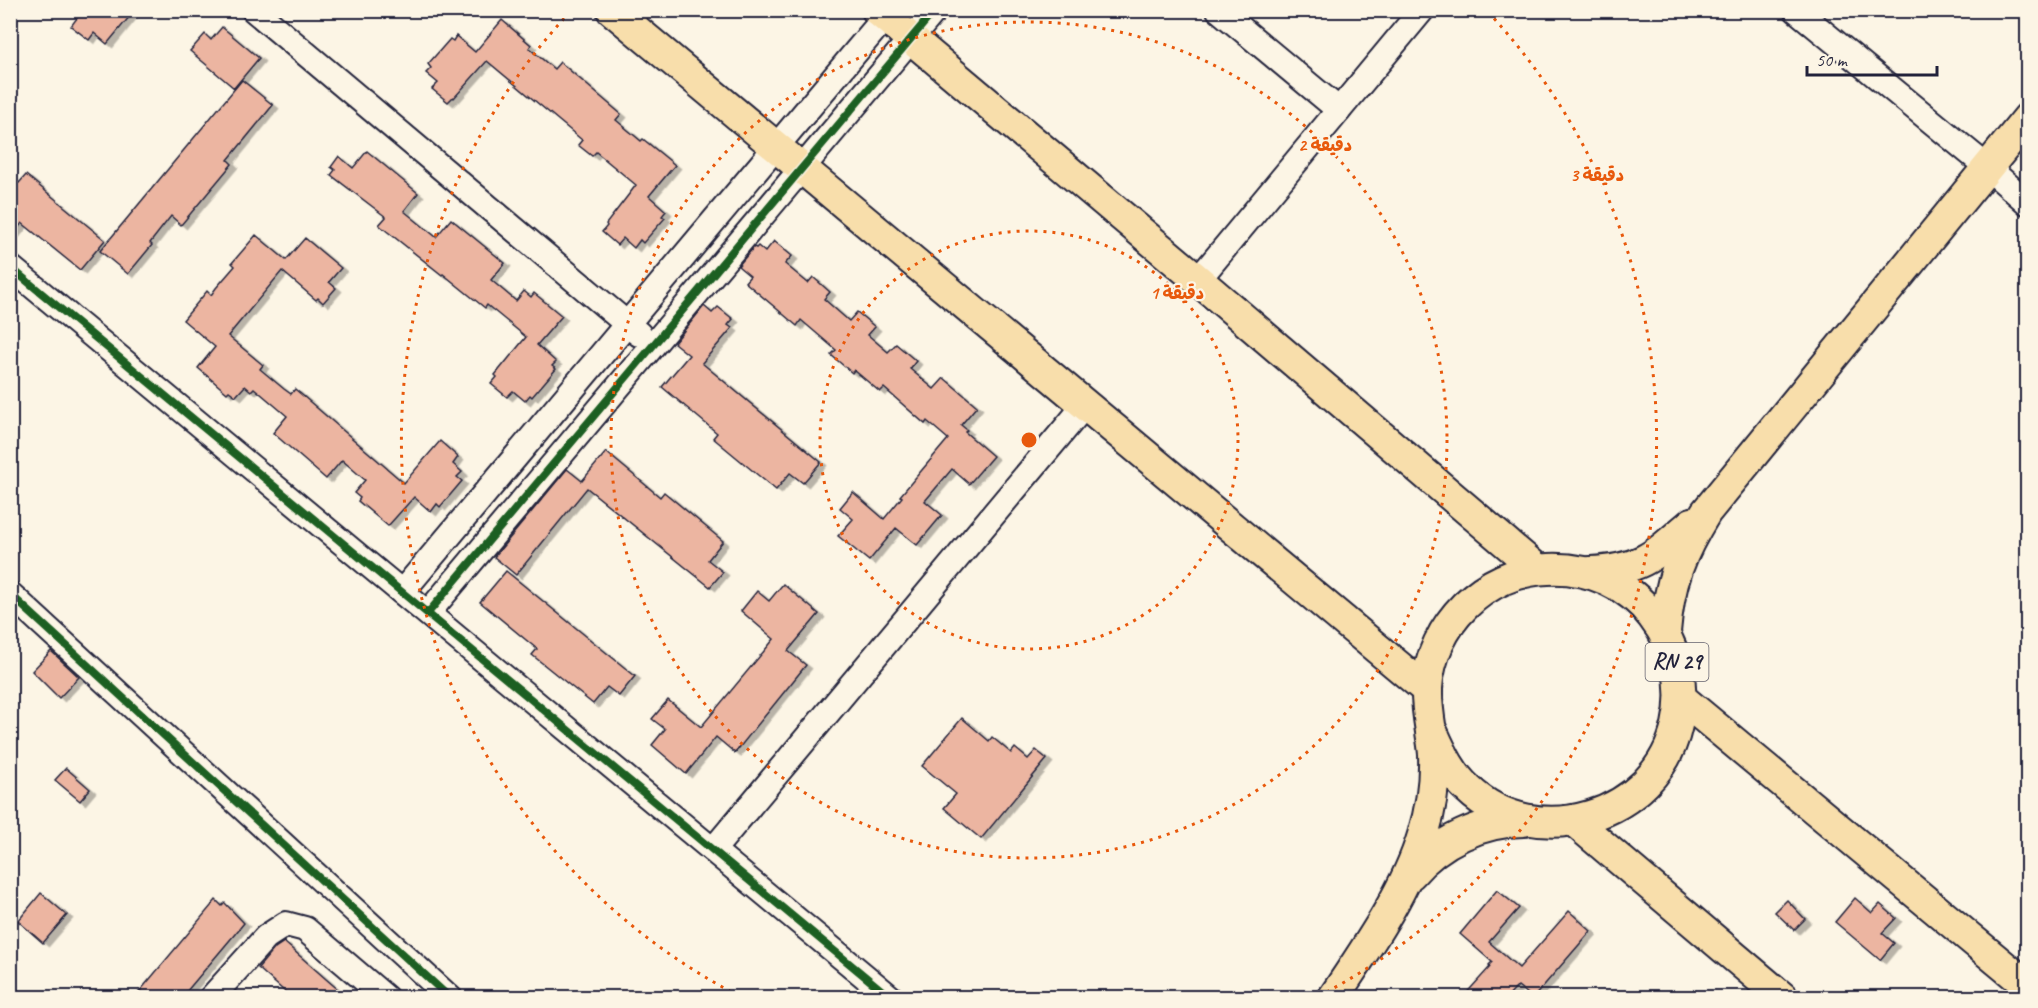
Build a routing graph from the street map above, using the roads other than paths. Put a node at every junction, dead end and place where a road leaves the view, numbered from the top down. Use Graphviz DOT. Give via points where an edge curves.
graph roads {
  1 [pos="254,10"];
  2 [pos="612,10"];
  3 [pos="935,10"];
  4 [pos="1219,10"];
  5 [pos="1422,10"];
  6 [pos="1796,10"];
  7 [pos="884,13"];
  8 [pos="911,39"];
  9 [pos="1339,110"];
  10 [pos="2028,118"];
  11 [pos="776,147"];
  12 [pos="1987,167"];
  13 [pos="801,169"];
  14 [pos="2028,203"];
  15 [pos="10,267"];
  16 [pos="1198,280"];
  17 [pos="626,323"];
  18 [pos="652,345"];
  19 [pos="1085,405"];
  20 [pos="1706,512"];
  21 [pos="1537,569"];
  22 [pos="1586,572"];
  23 [pos="402,592"];
  24 [pos="10,594"];
  25 [pos="428,613"];
  26 [pos="1665,632"];
  27 [pos="1427,690"];
  28 [pos="1681,698"];
  29 [pos="1431,729"];
  30 [pos="1532,821"];
  31 [pos="1574,821"];
  32 [pos="713,850"];
  33 [pos="1402,886"];
  34 [pos="2028,986"];
  35 [pos="211,998"];
  36 [pos="386,998"];
  37 [pos="450,998"];
  38 [pos="891,998"];
  39 [pos="1333,998"];
  40 [pos="1783,998"];
  1 -- 17 [label="street"];
  2 -- 11 [label="main road"];
  3 -- 8 [label="street"];
  4 -- 9 [label="street"];
  5 -- 9 [label="street"];
  6 -- 12 [label="street"];
  7 -- 8 [label="main road"];
  7 -- 11 [label="street"];
  8 -- 13 [label="street"];
  8 -- 16 [label="main road"];
  9 -- 16 [label="street"];
  10 -- 12 [label="main road, RN 29"];
  11 -- 13 [label="main road"];
  11 -- 17 [label="street"];
  12 -- 14 [label="street"];
  12 -- 20 [label="main road, RN 29"];
  13 -- 18 [label="street"];
  13 -- 19 [label="main road"];
  15 -- 23 [label="street"];
  16 -- 21 [label="main road"];
  17 -- 18 [label="street"];
  17 -- 23 [label="street"];
  18 -- 25 [label="street"];
  19 -- 27 [label="main road"];
  19 -- 32 [label="street"];
  20 -- 22 [label="main road, RN 29" via="1654,556 1621,569"];
  20 -- 26 [label="main road, RN 29" via="1676,567"];
  21 -- 22 [label="main road, RN 29"];
  21 -- 27 [label="main road, RN 29" via="1509,576 1482,590 1460,609 1443,634 1432,661"];
  22 -- 26 [label="main road, RN 29" via="1617,584 1644,605"];
  23 -- 25 [label="street"];
  24 -- 37 [label="street"];
  25 -- 32 [label="street"];
  26 -- 28 [label="main road, RN 29" via="1678,664"];
  27 -- 29 [label="main road, RN 29"];
  28 -- 31 [label="main road, RN 29" via="1670,746 1650,779 1628,799 1602,813"];
  28 -- 34 [label="main road"];
  29 -- 30 [label="main road, RN 29" via="1445,762 1468,790 1498,810"];
  29 -- 33 [label="main road, RN 29" via="1434,756 1430,810"];
  30 -- 31 [label="main road, RN 29"];
  30 -- 33 [label="main road, RN 29" via="1482,826 1459,836 1437,849"];
  31 -- 40 [label="main road"];
  32 -- 38 [label="street"];
  33 -- 39 [label="main road, RN 29"];
  35 -- 36 [label="street" via="266,937 286,924 305,929"];
}
